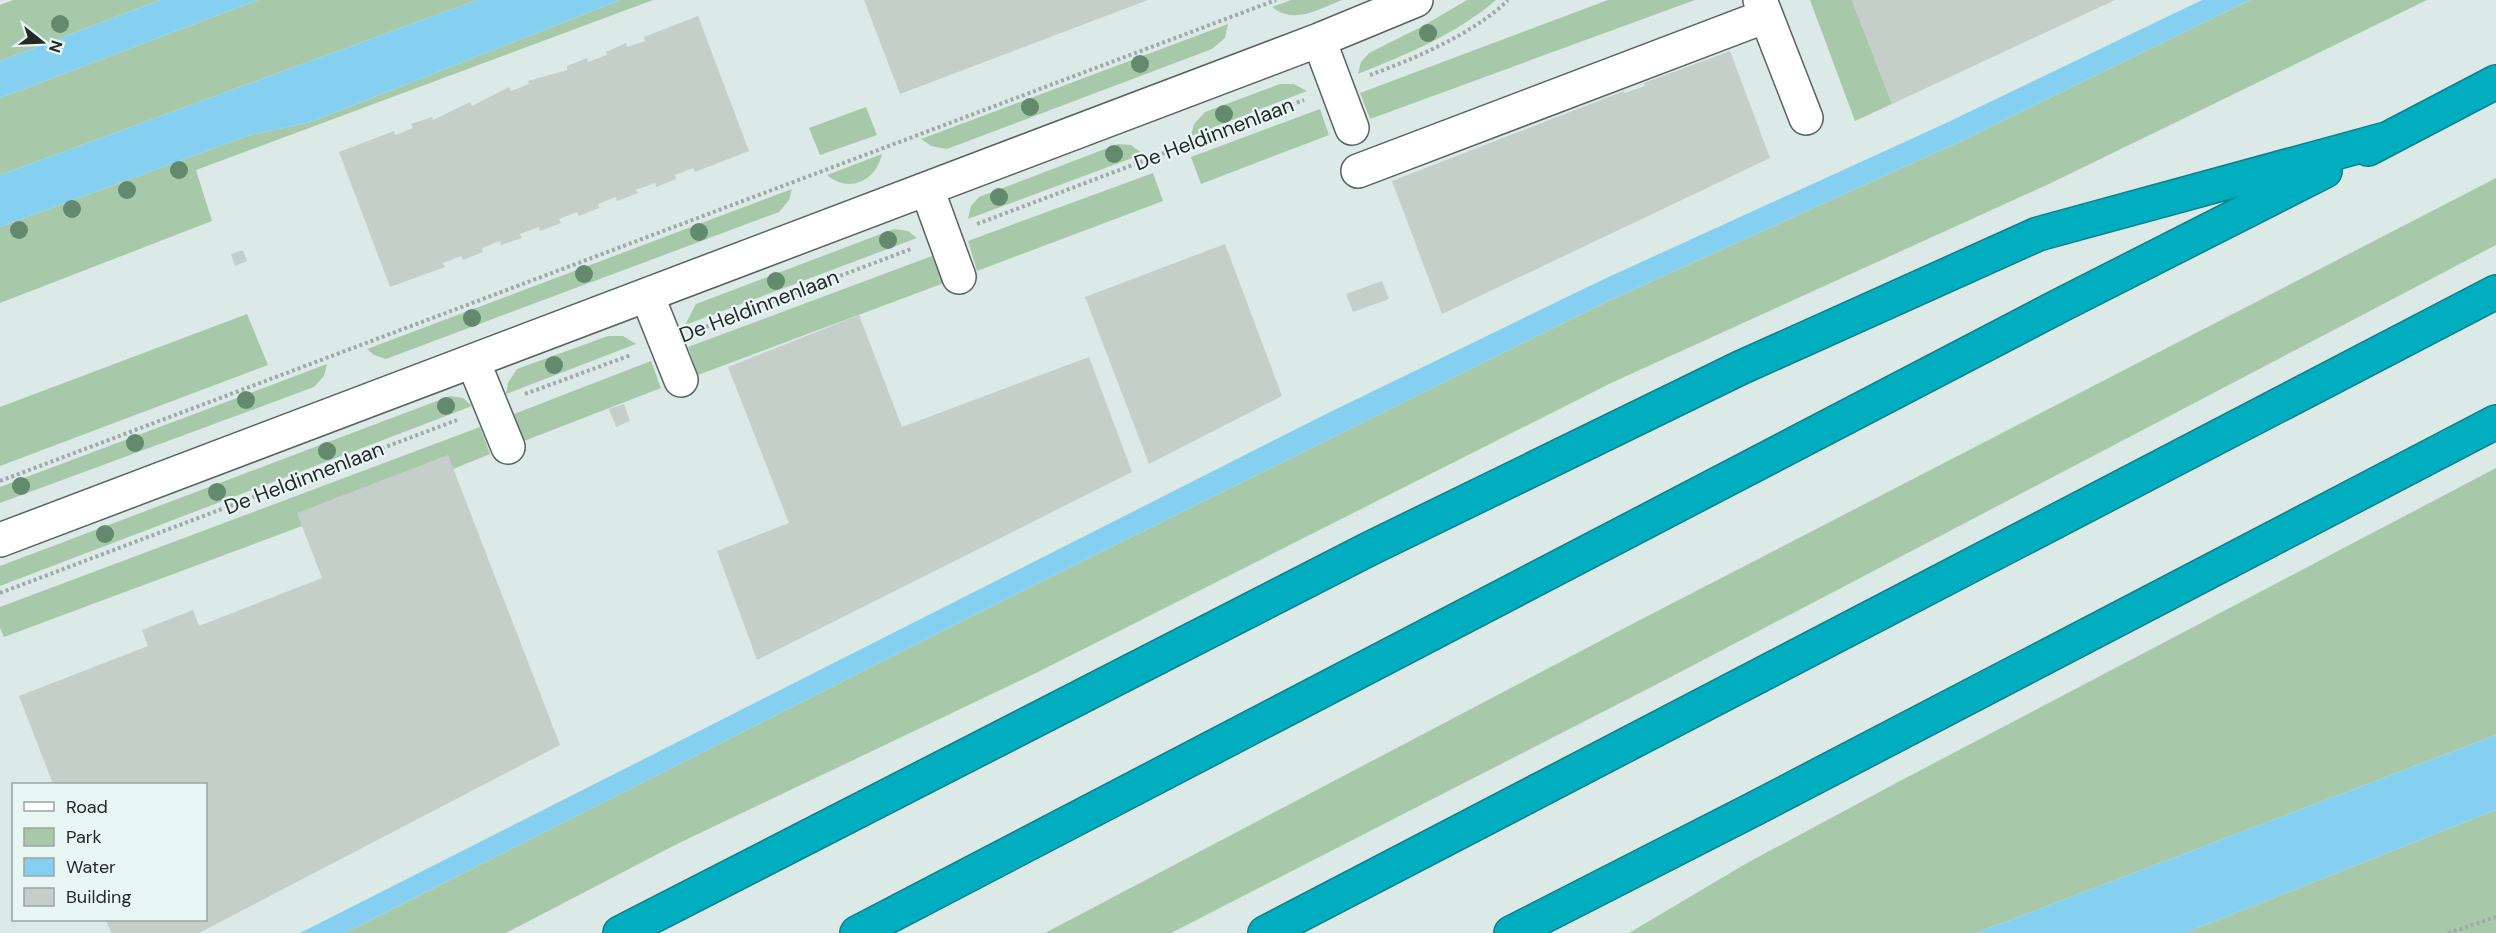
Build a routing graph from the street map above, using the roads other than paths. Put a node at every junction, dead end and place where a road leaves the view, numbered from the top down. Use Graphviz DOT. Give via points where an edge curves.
graph roads {
  1 [pos="1416,0"];
  2 [pos="1763,8"];
  3 [pos="1318,40"];
  4 [pos="2496,82"];
  5 [pos="1806,118"];
  6 [pos="1352,128"];
  7 [pos="2386,140"];
  8 [pos="1358,171"];
  9 [pos="927,189"];
  10 [pos="959,277"];
  11 [pos="2496,292"];
  12 [pos="647,295"];
  13 [pos="474,361"];
  14 [pos="681,380"];
  15 [pos="2496,422"];
  16 [pos="508,447"];
  17 [pos="0,540"];
  18 [pos="620,933"];
  19 [pos="857,933"];
  20 [pos="1265,933"];
  21 [pos="1511,933"];
  1 -- 3 [label="street"];
  2 -- 5 [label="street"];
  2 -- 8 [label="street"];
  3 -- 6 [label="street"];
  3 -- 9 [label="street"];
  4 -- 7 [label="highway"];
  7 -- 18 [label="highway" via="2038,234 1740,368 1369,549"];
  7 -- 19 [label="highway" via="2042,315"];
  9 -- 10 [label="street"];
  9 -- 12 [label="street"];
  11 -- 20 [label="highway"];
  12 -- 13 [label="street"];
  12 -- 14 [label="street"];
  13 -- 16 [label="street"];
  13 -- 17 [label="street"];
  15 -- 21 [label="highway"];
}
